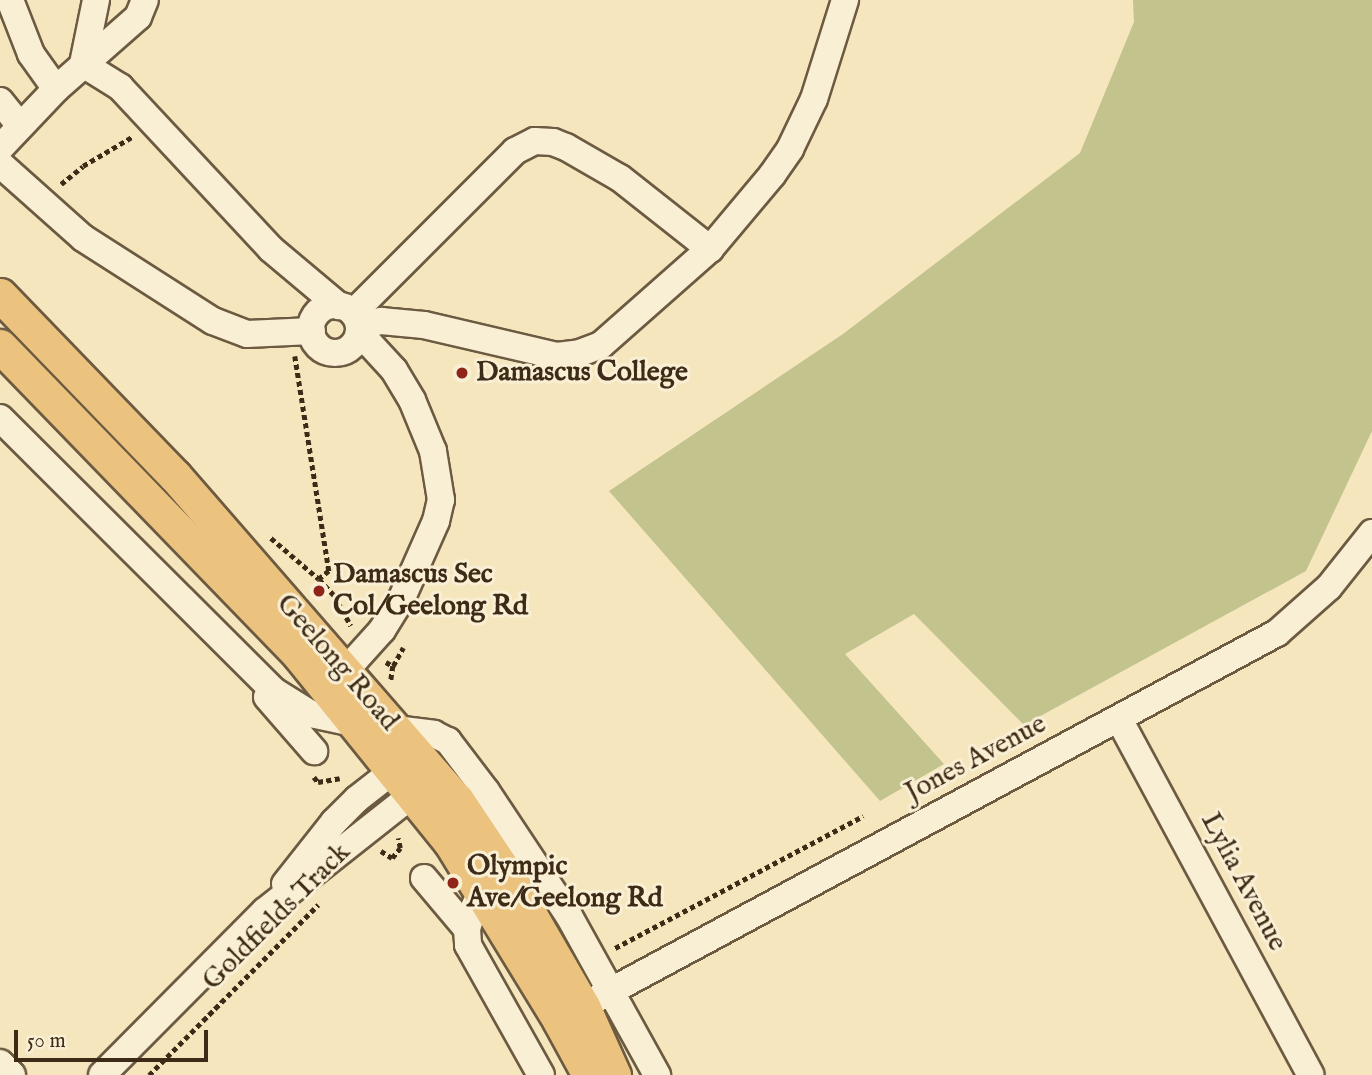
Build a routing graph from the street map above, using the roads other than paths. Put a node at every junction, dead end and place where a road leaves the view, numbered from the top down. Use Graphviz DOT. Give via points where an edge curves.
graph roads {
  1 [pos="10,0"];
  2 [pos="96,0"];
  3 [pos="145,0"];
  4 [pos="845,0"];
  5 [pos="83,64"];
  6 [pos="55,89"];
  7 [pos="0,101"];
  8 [pos="20,126"];
  9 [pos="0,148"];
  10 [pos="0,164"];
  11 [pos="710,249"];
  12 [pos="0,295"];
  13 [pos="353,319"];
  14 [pos="303,332"];
  15 [pos="0,346"];
  16 [pos="0,418"];
  17 [pos="1370,540"];
  18 [pos="232,651"];
  19 [pos="346,670"];
  20 [pos="1119,719"];
  21 [pos="354,723"];
  22 [pos="395,729"];
  23 [pos="314,751"];
  24 [pos="413,775"];
  25 [pos="424,878"];
  26 [pos="503,889"];
  27 [pos="483,926"];
  28 [pos="584,1006"];
  29 [pos="0,1063"];
  30 [pos="12,1075"];
  31 [pos="102,1075"];
  32 [pos="541,1075"];
  33 [pos="589,1075"];
  34 [pos="614,1075"];
  35 [pos="657,1075"];
  36 [pos="1311,1075"];
  1 -- 6 [label="street" via="31,54"];
  2 -- 5 [label="street"];
  3 -- 5 [label="street" via="138,18"];
  4 -- 11 [label="street" via="817,90 794,141 758,194"];
  5 -- 6 [label="street"];
  5 -- 13 [label="street" via="120,87 271,249"];
  6 -- 8 [label="street"];
  7 -- 8 [label="street"];
  8 -- 9 [label="street"];
  10 -- 14 [label="street" via="83,239 213,321 247,334"];
  11 -- 13 [label="street" via="620,331 580,354 544,353 424,325"];
  11 -- 13 [label="street" via="608,171 558,144 535,141 515,151"];
  12 -- 19 [label="main road, Geelong Road" via="175,476"];
  13 -- 14 [label="street" via="322,310"];
  13 -- 14 [label="street" via="352,346 332,353"];
  13 -- 19 [label="street" via="412,400 433,451 441,500 397,608"];
  15 -- 21 [label="main road, Geelong Road" via="243,594"];
  16 -- 18 [label="street, Geelong Road"];
  17 -- 20 [label="street, Jones Avenue" via="1329,587 1277,633"];
  18 -- 21 [label="street, Geelong Road" via="297,706"];
  18 -- 23 [label="street"];
  19 -- 22 [label="main road, Geelong Road"];
  20 -- 28 [label="street, Jones Avenue"];
  20 -- 36 [label="street, Lylia Avenue"];
  21 -- 24 [label="main road, Geelong Road"];
  22 -- 24 [label="main road, Geelong Road"];
  22 -- 28 [label="street" via="448,740 544,876"];
  24 -- 26 [label="main road, Geelong Road" via="474,823"];
  24 -- 31 [label="street" via="265,911"];
  25 -- 27 [label="street"];
  26 -- 27 [label="main road, Geelong Road"];
  26 -- 28 [label="main road, Geelong Road"];
  27 -- 28 [label="main road, Geelong Road"];
  27 -- 32 [label="street" via="491,938 487,960 500,997"];
  28 -- 33 [label="main road, Geelong Road"];
  28 -- 34 [label="main road, Geelong Road"];
  28 -- 35 [label="street"];
  29 -- 30 [label="street"];
}
